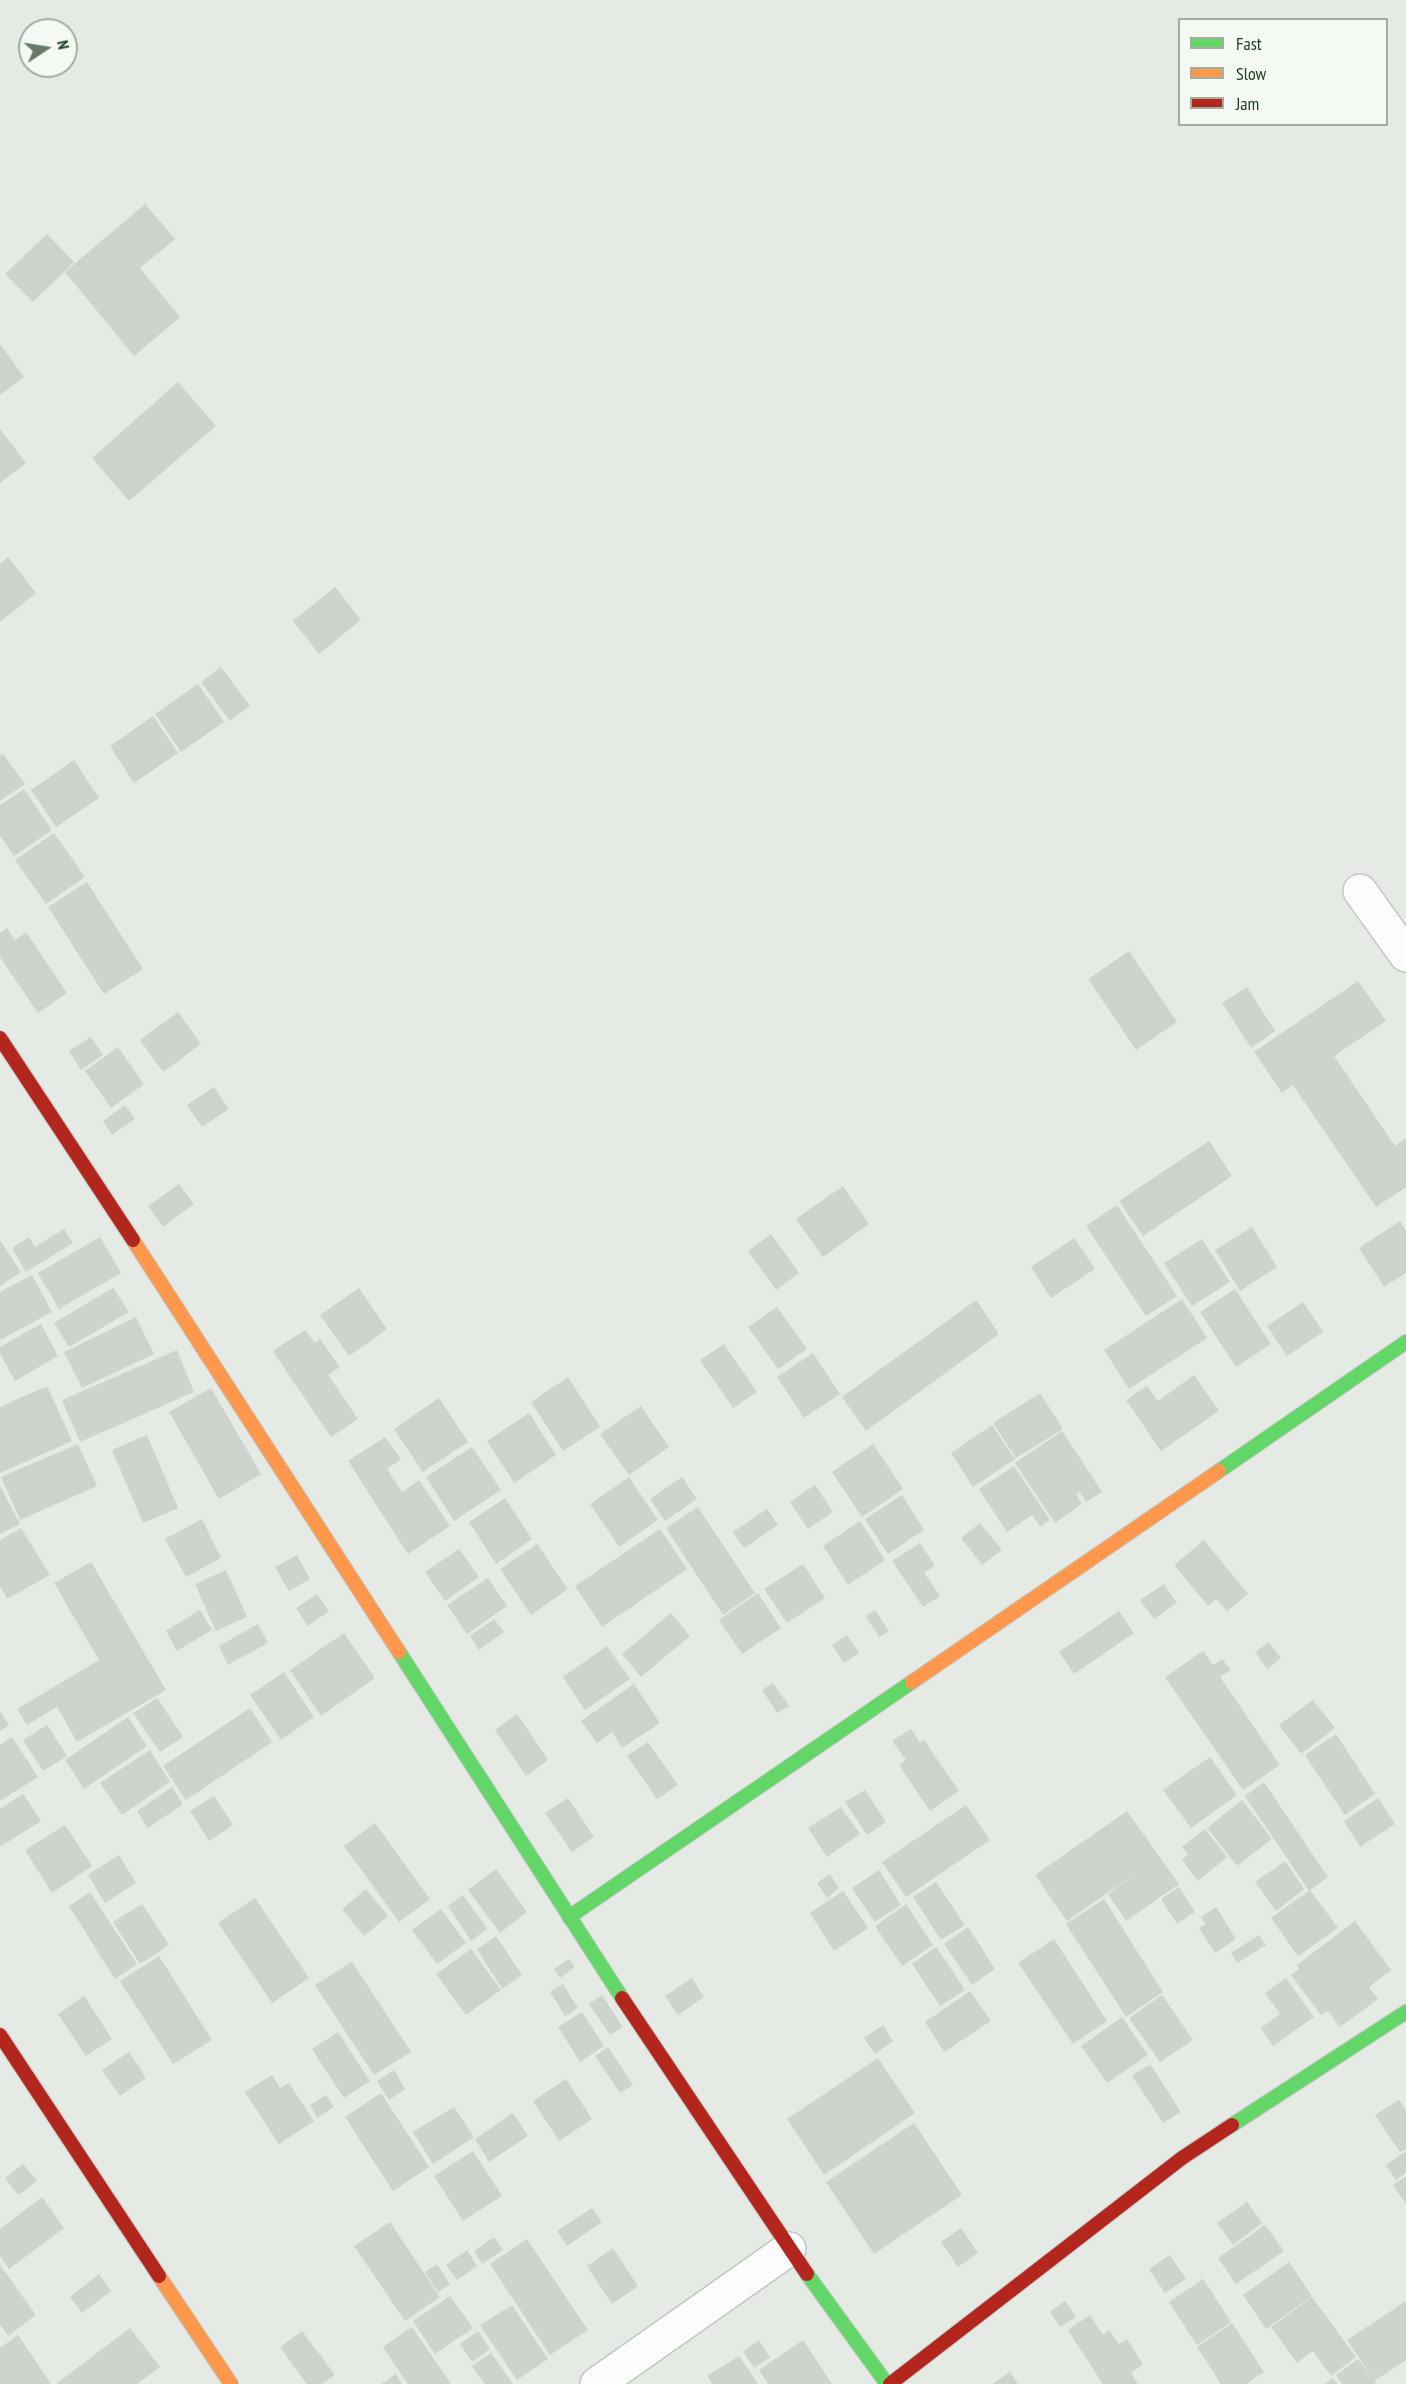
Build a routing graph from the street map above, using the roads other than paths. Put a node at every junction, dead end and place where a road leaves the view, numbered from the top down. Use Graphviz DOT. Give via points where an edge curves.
graph roads {
  1 [pos="1360,891"];
  2 [pos="1406,955"];
  3 [pos="0,1038"];
  4 [pos="1406,1342"];
  5 [pos="569,1917"];
  6 [pos="1406,2012"];
  7 [pos="0,2035"];
  8 [pos="789,2249"];
  9 [pos="224,2382"];
  10 [pos="597,2384"];
  11 [pos="889,2384"];
  1 -- 2 [label="street"];
  3 -- 5 [label="street" via="235,1395"];
  4 -- 5 [label="street"];
  5 -- 8 [label="street"];
  6 -- 11 [label="street" via="1182,2158"];
  7 -- 9 [label="street"];
  8 -- 10 [label="street"];
  8 -- 11 [label="street"];
}
